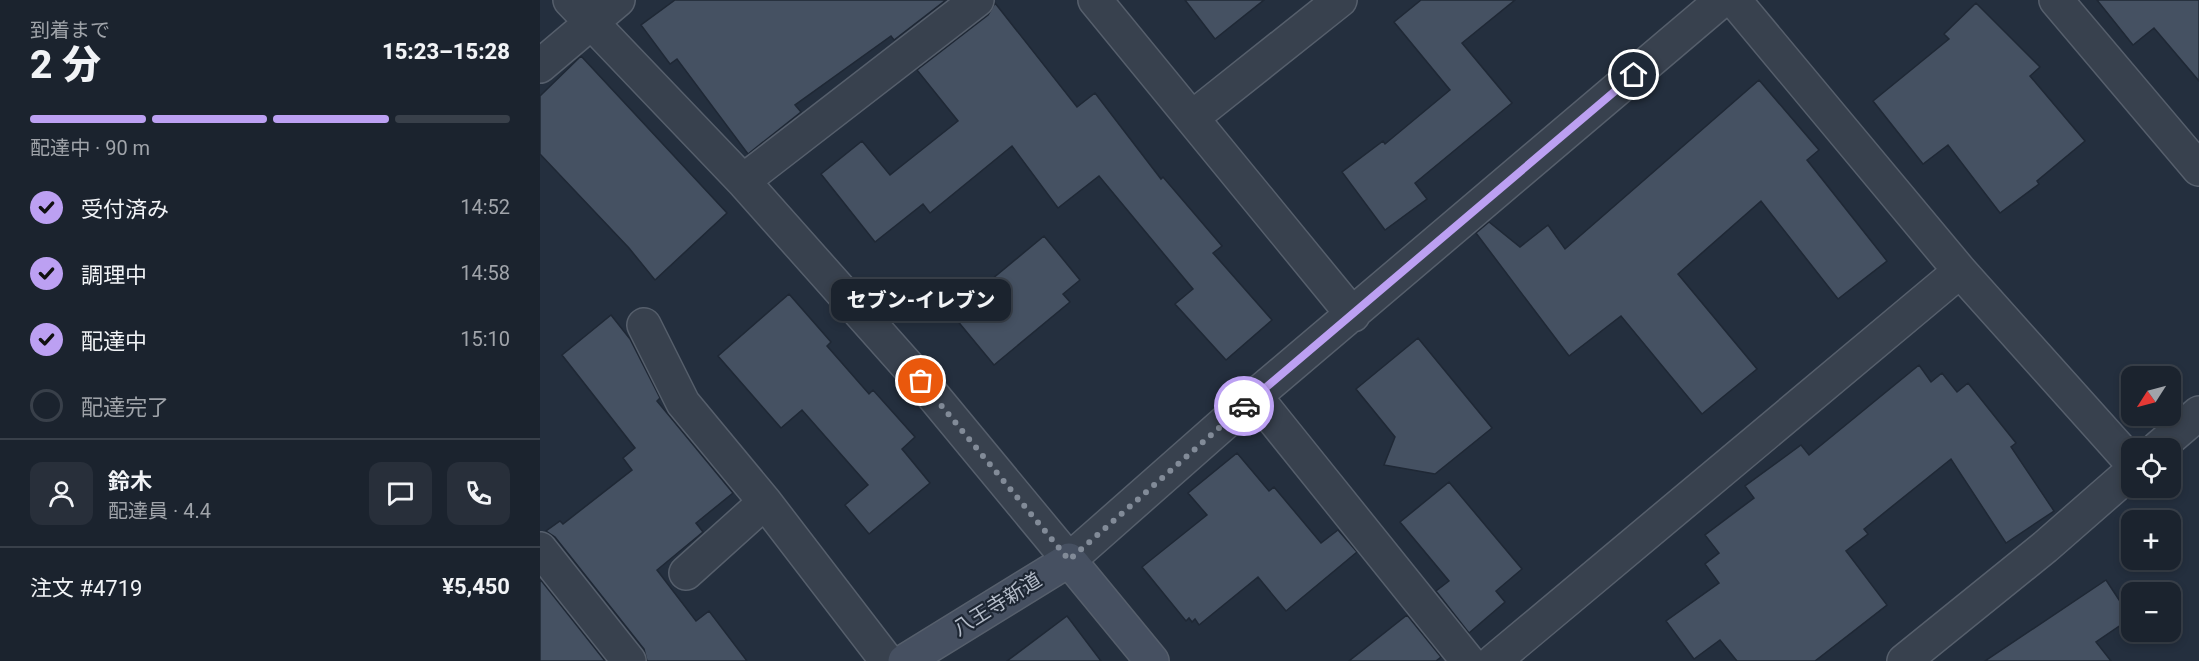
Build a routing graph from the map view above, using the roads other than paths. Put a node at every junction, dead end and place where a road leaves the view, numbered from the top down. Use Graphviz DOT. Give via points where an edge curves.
graph roads {
  1 [pos="618,0"];
  2 [pos="977,0"];
  3 [pos="1095,0"];
  4 [pos="1340,0"];
  5 [pos="1722,0"];
  6 [pos="1734,0"];
  7 [pos="2056,0"];
  8 [pos="580,11"];
  9 [pos="540,66"];
  10 [pos="1193,117"];
  11 [pos="2199,169"];
  12 [pos="743,181"];
  13 [pos="1960,271"];
  14 [pos="1353,315"];
  15 [pos="644,326"];
  16 [pos="1255,396"];
  17 [pos="2199,413"];
  18 [pos="2169,438"];
  19 [pos="2121,451"];
  20 [pos="2121,481"];
  21 [pos="765,502"];
  22 [pos="540,549"];
  23 [pos="1069,560"];
  24 [pos="686,573"];
  25 [pos="629,661"];
  26 [pos="887,661"];
  27 [pos="905,661"];
  28 [pos="1152,661"];
  29 [pos="1468,661"];
  30 [pos="1494,661"];
  31 [pos="1904,661"];
  1 -- 8 [label="street"];
  2 -- 12 [label="street"];
  3 -- 10 [label="street"];
  4 -- 10 [label="street"];
  5 -- 14 [label="street"];
  6 -- 13 [label="street"];
  7 -- 11 [label="street"];
  8 -- 9 [label="street"];
  8 -- 12 [label="street"];
  10 -- 14 [label="street"];
  12 -- 23 [label="street" via="921,381"];
  13 -- 19 [label="street"];
  13 -- 30 [label="street"];
  14 -- 16 [label="street"];
  15 -- 21 [label="street" via="682,404"];
  16 -- 23 [label="street"];
  16 -- 29 [label="street"];
  17 -- 18 [label="street"];
  20 -- 31 [label="street"];
  21 -- 24 [label="street"];
  21 -- 26 [label="street"];
  22 -- 25 [label="street"];
  23 -- 27 [label="street, 八王寺新道"];
  23 -- 28 [label="street"];
}
